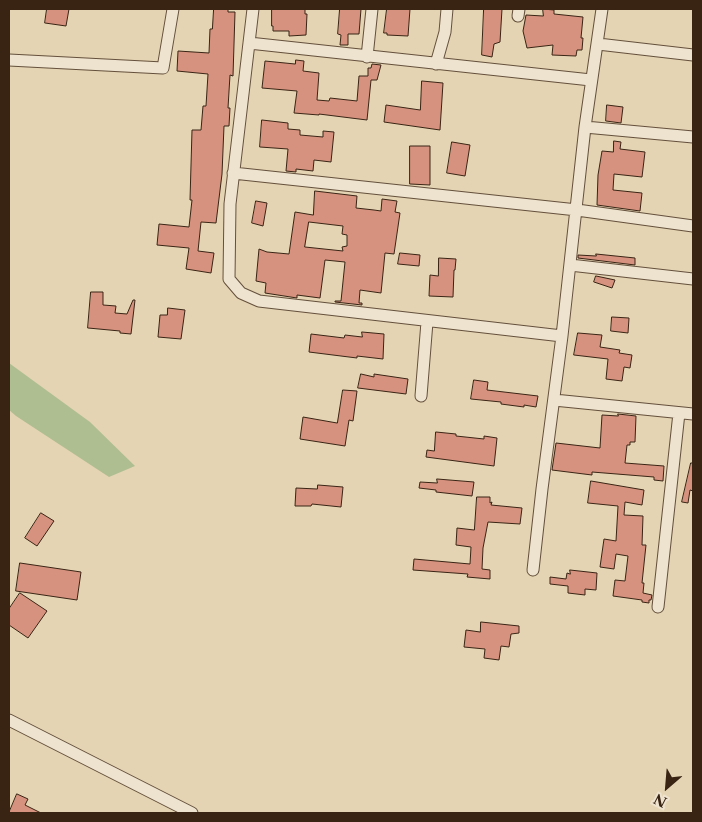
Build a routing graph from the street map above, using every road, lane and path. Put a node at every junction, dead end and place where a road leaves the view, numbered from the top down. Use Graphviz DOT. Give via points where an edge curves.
graph roads {
  1 [pos="173,9"];
  2 [pos="253,9"];
  3 [pos="372,9"];
  4 [pos="447,9"];
  5 [pos="602,9"];
  6 [pos="249,43"];
  7 [pos="598,44"];
  8 [pos="693,55"];
  9 [pos="367,57"];
  10 [pos="9,60"];
  11 [pos="436,64"];
  12 [pos="590,80"];
  13 [pos="585,127"];
  14 [pos="693,138"];
  15 [pos="233,173"];
  16 [pos="577,210"];
  17 [pos="693,226"];
  18 [pos="570,265"];
  19 [pos="693,279"];
  20 [pos="427,322"];
  21 [pos="562,336"];
  22 [pos="420,396"];
  23 [pos="554,400"];
  24 [pos="679,413"];
  25 [pos="693,414"];
  26 [pos="534,570"];
  27 [pos="658,607"];
  28 [pos="9,720"];
  29 [pos="192,813"];
  1 -- 10 [label="street" via="163,68"];
  2 -- 6 [label="street"];
  3 -- 9 [label="street"];
  4 -- 11 [label="street" via="445,32"];
  5 -- 7 [label="street"];
  6 -- 9 [label="street"];
  6 -- 15 [label="street"];
  7 -- 8 [label="street"];
  7 -- 12 [label="street"];
  9 -- 11 [label="street"];
  11 -- 12 [label="street"];
  12 -- 13 [label="street"];
  13 -- 14 [label="street"];
  13 -- 16 [label="street"];
  15 -- 16 [label="street"];
  15 -- 20 [label="street" via="229,279 241,293 260,301"];
  16 -- 17 [label="street"];
  16 -- 18 [label="street"];
  18 -- 19 [label="street"];
  18 -- 21 [label="street"];
  20 -- 21 [label="street"];
  20 -- 22 [label="street"];
  21 -- 23 [label="street"];
  23 -- 24 [label="street"];
  23 -- 26 [label="street"];
  24 -- 25 [label="street"];
  24 -- 27 [label="street"];
  28 -- 29 [label="street"];
}
